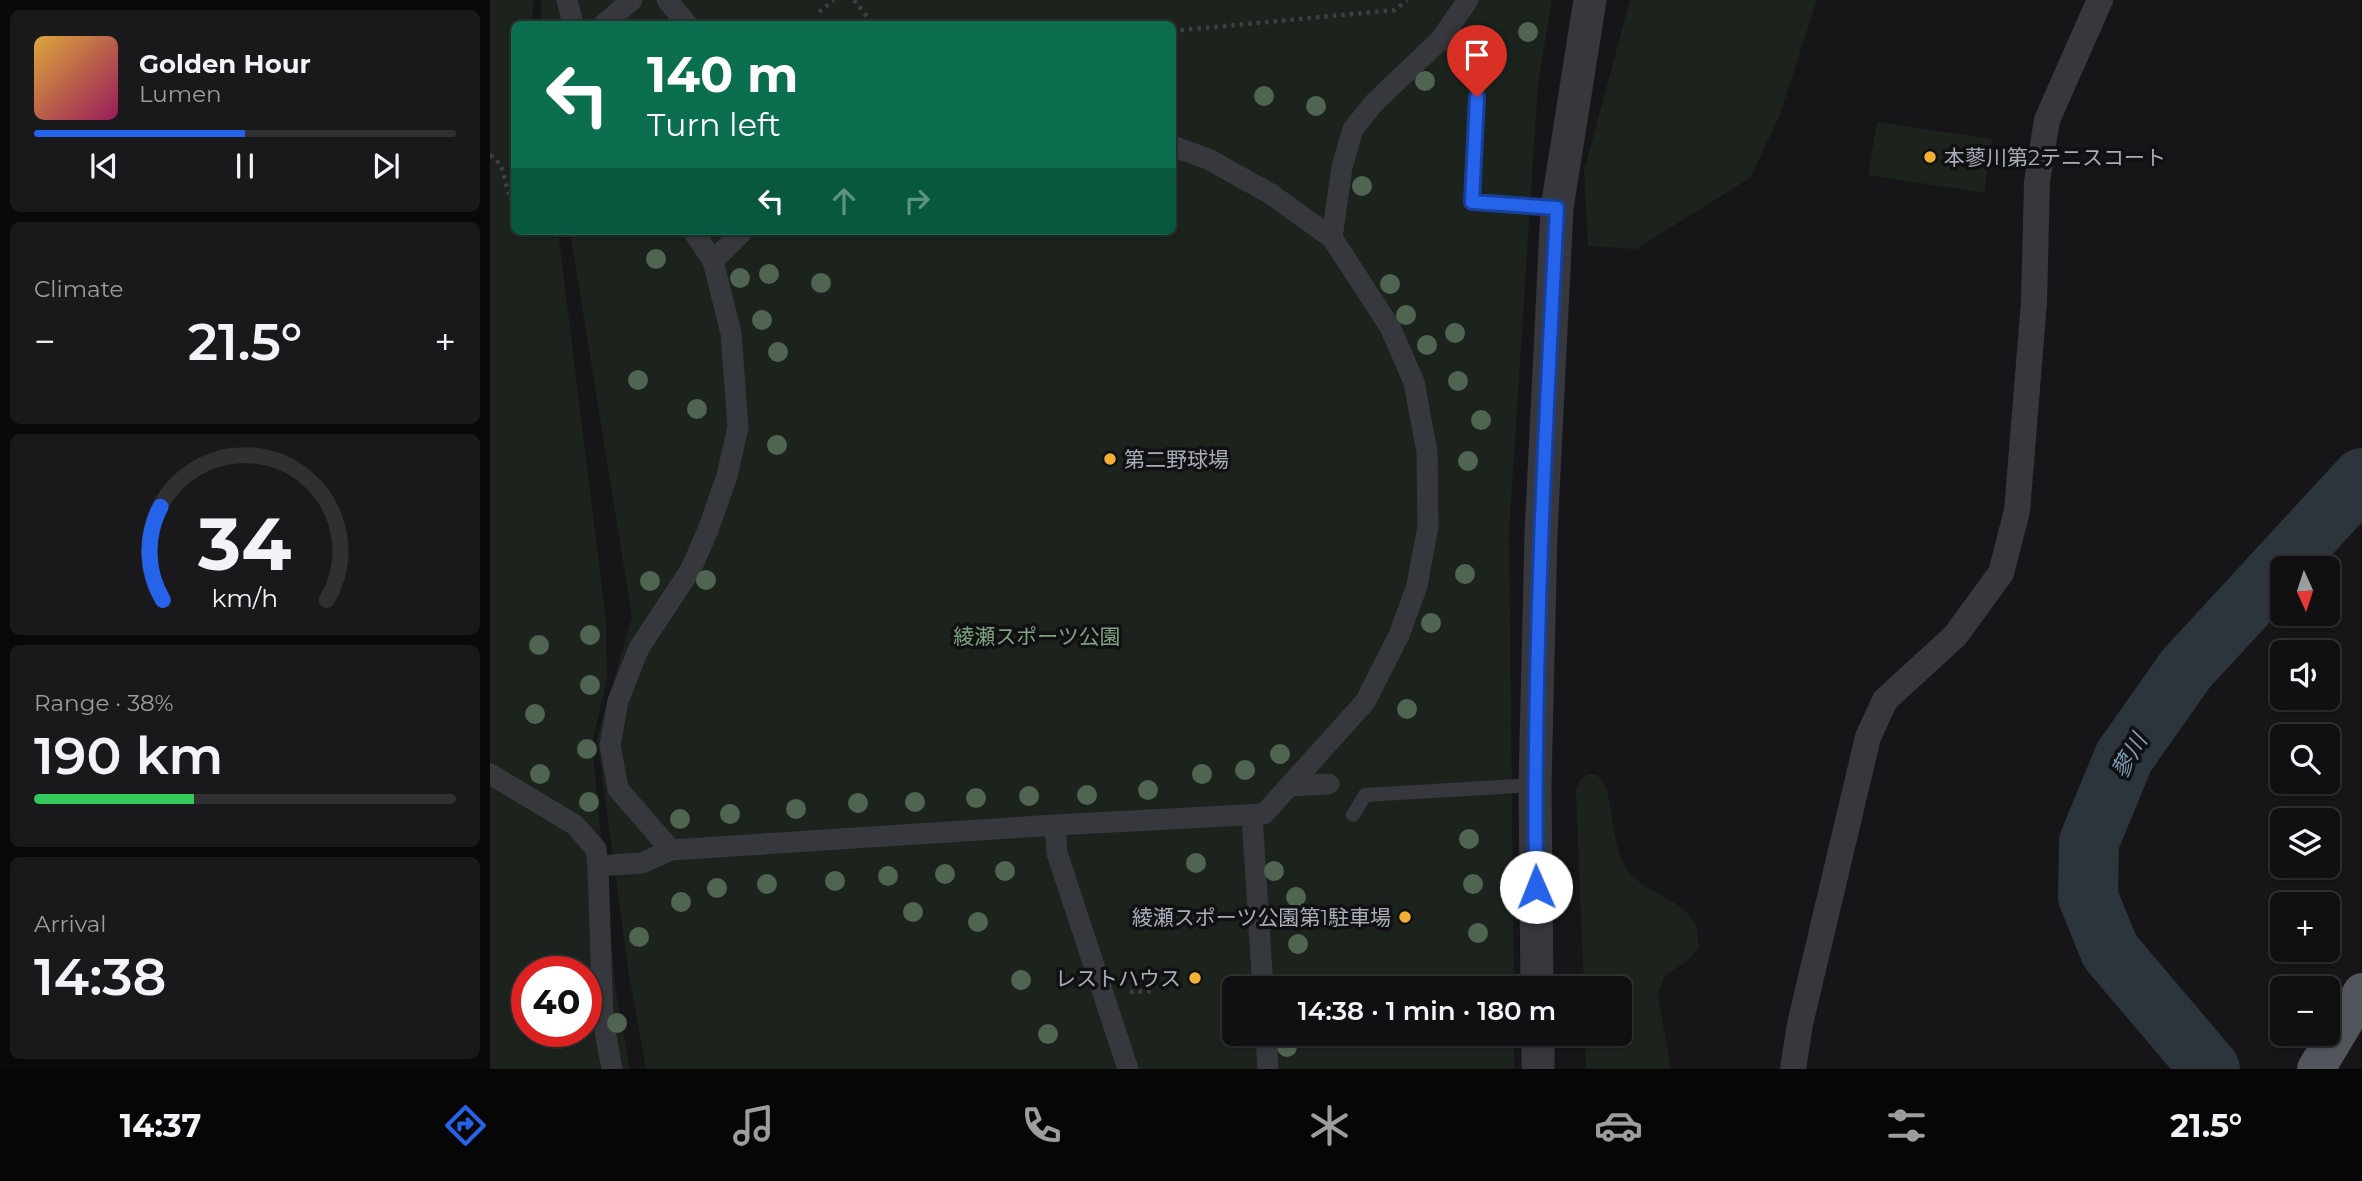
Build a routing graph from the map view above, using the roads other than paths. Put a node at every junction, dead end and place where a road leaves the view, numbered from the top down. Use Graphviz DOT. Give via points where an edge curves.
graph roads {
  1 [pos="567,0"];
  2 [pos="632,0"];
  3 [pos="667,0"];
  4 [pos="1468,0"];
  5 [pos="1590,0"];
  6 [pos="2100,0"];
  7 [pos="572,21"];
  8 [pos="608,21"];
  9 [pos="684,21"];
  10 [pos="1441,39"];
  11 [pos="1176,147"];
  12 [pos="1557,208"];
  13 [pos="696,235"];
  14 [pos="739,235"];
  15 [pos="1332,238"];
  16 [pos="713,261"];
  17 [pos="490,774"];
  18 [pos="1329,784"];
  19 [pos="1535,785"];
  20 [pos="1290,786"];
  21 [pos="1252,815"];
  22 [pos="1353,815"];
  23 [pos="1055,825"];
  24 [pos="671,850"];
  25 [pos="598,866"];
  26 [pos="1262,976"];
  27 [pos="1537,976"];
  28 [pos="2361,998"];
  29 [pos="1267,1046"];
  30 [pos="1538,1046"];
  31 [pos="612,1069"];
  32 [pos="1128,1069"];
  33 [pos="1268,1069"];
  34 [pos="1538,1069"];
  35 [pos="1793,1069"];
  36 [pos="2316,1069"];
  1 -- 7 [label="street"];
  2 -- 8 [label="street"];
  3 -- 9 [label="street"];
  4 -- 10 [label="street"];
  5 -- 12 [label="street"];
  6 -- 35 [label="street" via="2047,120 2037,183 2034,302 2017,511 2001,573 1955,636 1885,700 1868,737"];
  10 -- 12 [label="lane" via="1466,56 1478,77 1472,202"];
  10 -- 15 [label="street" via="1353,129 1342,167"];
  11 -- 15 [label="street" via="1208,159 1271,194"];
  12 -- 19 [label="street" via="1541,534"];
  13 -- 16 [label="street"];
  14 -- 16 [label="street"];
  15 -- 20 [label="street" via="1390,327 1414,382 1427,452 1428,526 1417,586 1399,635 1364,702"];
  16 -- 24 [label="street" via="731,333 738,427 708,530 691,569 639,648 618,701 610,745 618,789"];
  17 -- 25 [label="street" via="575,825 596,849"];
  18 -- 20 [label="street"];
  19 -- 22 [label="lane" via="1364,795"];
  19 -- 27 [label="street"];
  20 -- 21 [label="street" via="1264,814"];
  21 -- 23 [label="street"];
  21 -- 26 [label="street"];
  23 -- 24 [label="street"];
  23 -- 32 [label="street" via="1057,853"];
  24 -- 25 [label="street" via="642,863"];
  25 -- 31 [label="street" via="603,1020"];
  28 -- 36 [label="main road"];
  29 -- 33 [label="street"];
  30 -- 34 [label="street"];
}
